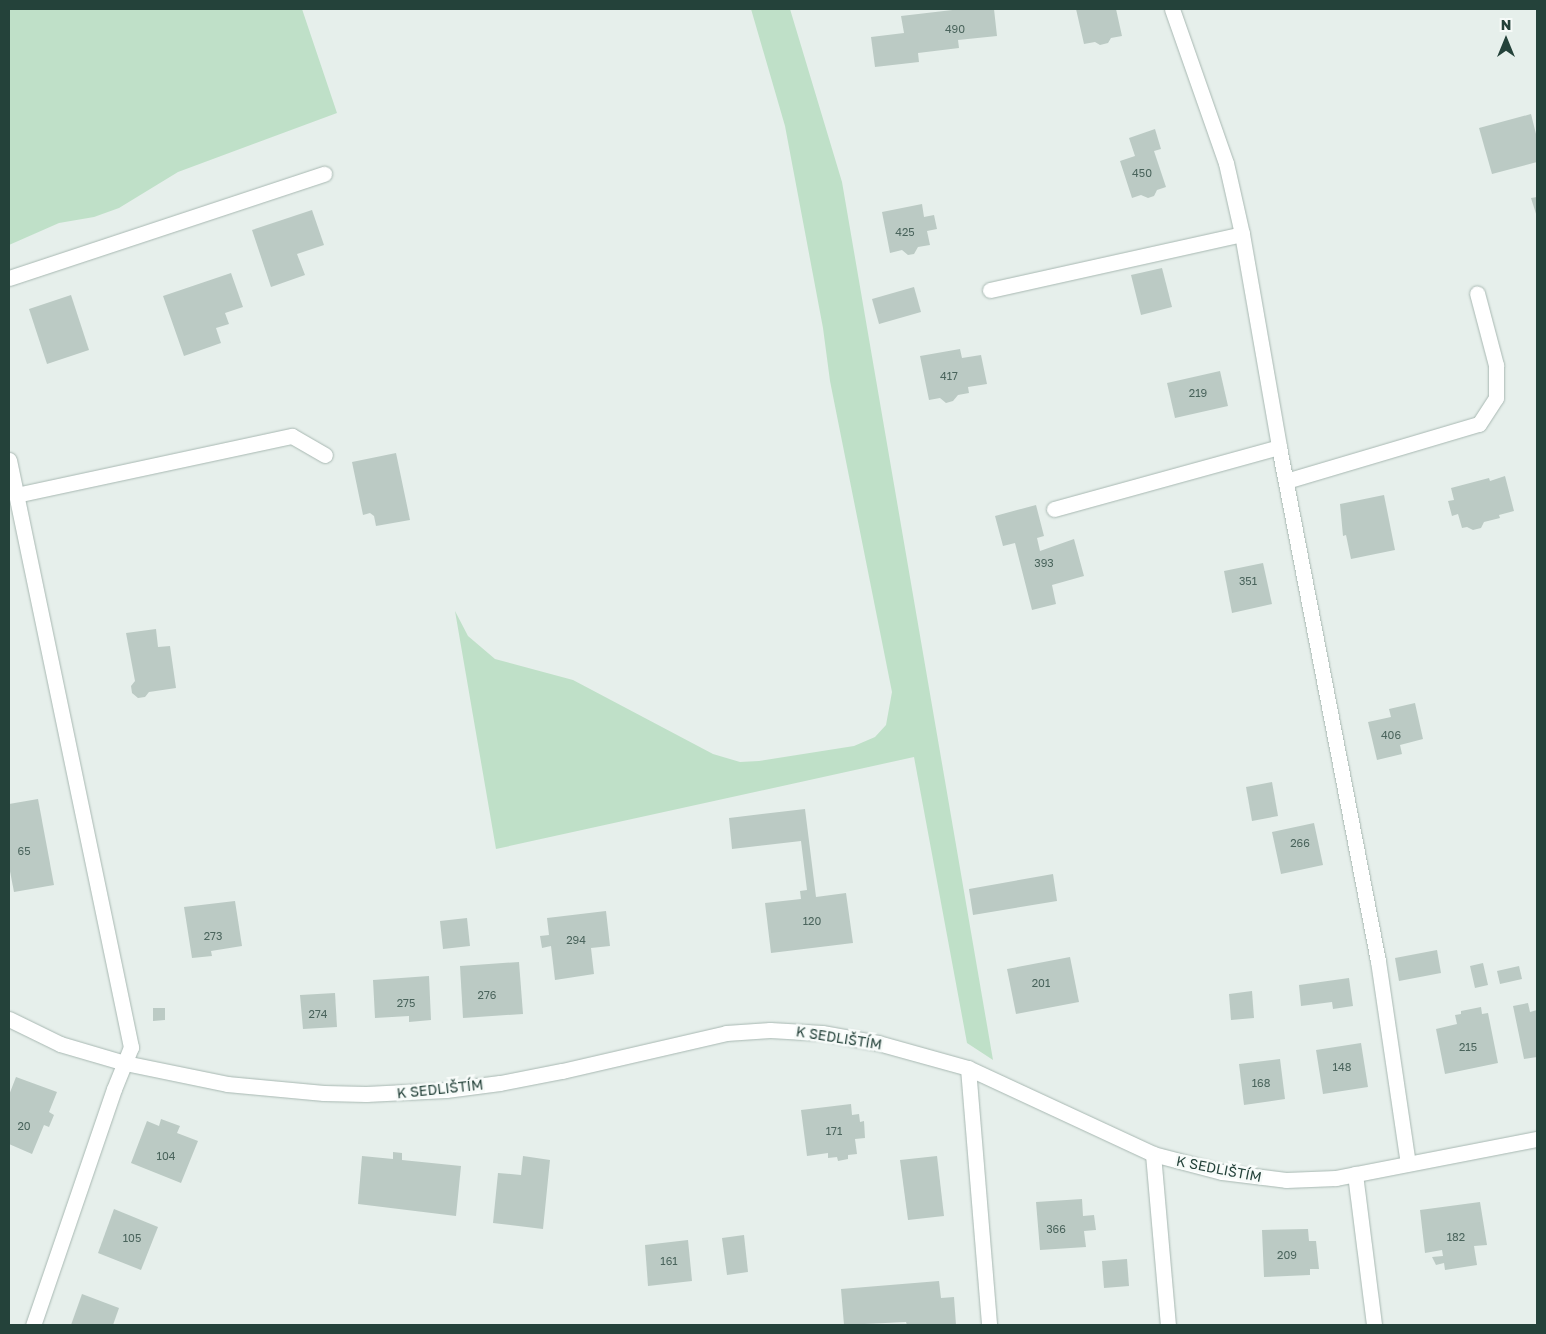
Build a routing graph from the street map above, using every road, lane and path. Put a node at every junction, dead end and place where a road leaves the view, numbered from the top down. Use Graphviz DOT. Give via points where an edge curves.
graph roads {
  1 [pos="1172,9"];
  2 [pos="324,174"];
  3 [pos="1242,234"];
  4 [pos="9,278"];
  5 [pos="990,290"];
  6 [pos="1478,293"];
  7 [pos="1279,447"];
  8 [pos="325,455"];
  9 [pos="9,460"];
  10 [pos="1286,482"];
  11 [pos="12,496"];
  12 [pos="1054,509"];
  13 [pos="9,1019"];
  14 [pos="125,1064"];
  15 [pos="968,1068"];
  16 [pos="1537,1139"];
  17 [pos="1153,1154"];
  18 [pos="1408,1163"];
  19 [pos="1356,1174"];
  20 [pos="33,1325"];
  21 [pos="990,1325"];
  22 [pos="1168,1325"];
  23 [pos="1374,1325"];
  1 -- 3 [label="street" via="1226,163"];
  2 -- 4 [label="street"];
  3 -- 5 [label="street"];
  3 -- 7 [label="street"];
  6 -- 10 [label="street" via="1496,365 1496,398 1479,424"];
  7 -- 10 [label="street"];
  7 -- 12 [label="street"];
  8 -- 11 [label="street" via="292,436"];
  9 -- 11 [label="street"];
  10 -- 18 [label="street" via="1378,961"];
  11 -- 14 [label="street" via="131,1047"];
  13 -- 14 [label="street, K SEDLIŠTÍM" via="60,1044"];
  14 -- 15 [label="street, K SEDLIŠTÍM" via="227,1084 324,1093 402,1094 536,1076 726,1033 798,1030 878,1043"];
  14 -- 20 [label="street"];
  15 -- 17 [label="street, K SEDLIŠTÍM"];
  15 -- 21 [label="street"];
  16 -- 18 [label="street, K SEDLIŠTÍM"];
  17 -- 19 [label="street, K SEDLIŠTÍM" via="1193,1166 1262,1178 1313,1180"];
  17 -- 22 [label="street"];
  18 -- 19 [label="street, K SEDLIŠTÍM"];
  19 -- 23 [label="street"];
}
